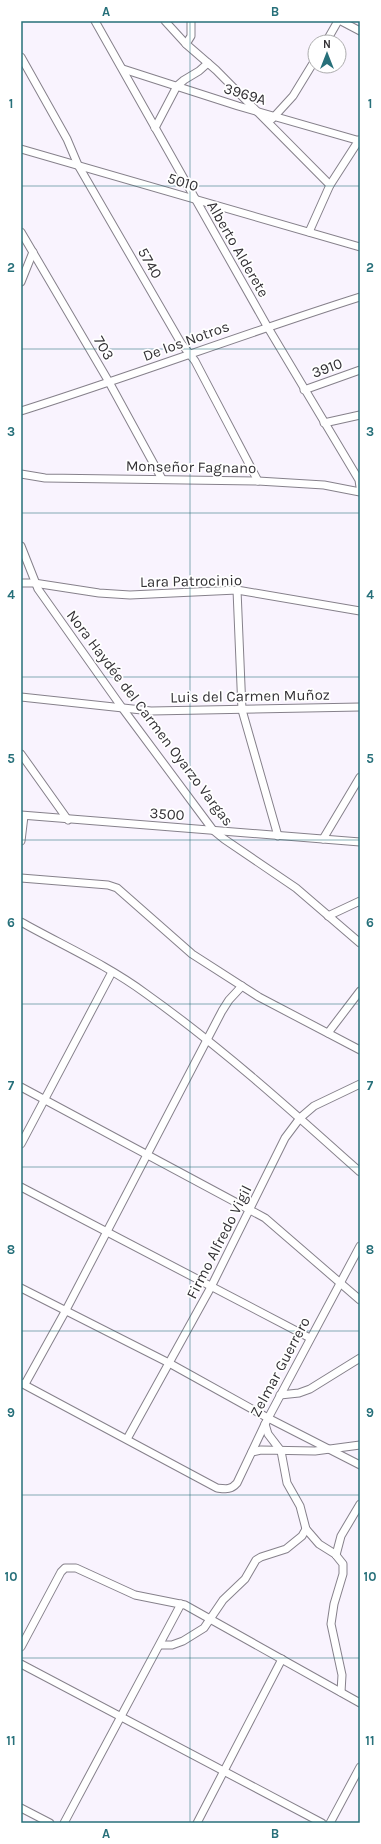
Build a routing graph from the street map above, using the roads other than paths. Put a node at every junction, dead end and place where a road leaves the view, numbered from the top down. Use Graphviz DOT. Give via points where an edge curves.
graph roads {
  1 [pos="96,21"];
  2 [pos="165,21"];
  3 [pos="191,21"];
  4 [pos="338,21"];
  5 [pos="341,21"];
  6 [pos="360,31"];
  7 [pos="331,34"];
  8 [pos="186,44"];
  9 [pos="21,57"];
  10 [pos="208,62"];
  11 [pos="123,69"];
  12 [pos="307,73"];
  13 [pos="176,86"];
  14 [pos="255,110"];
  15 [pos="273,116"];
  16 [pos="269,124"];
  17 [pos="155,128"];
  18 [pos="359,141"];
  19 [pos="21,149"];
  20 [pos="78,165"];
  21 [pos="330,185"];
  22 [pos="194,198"];
  23 [pos="21,232"];
  24 [pos="309,232"];
  25 [pos="360,247"];
  26 [pos="33,252"];
  27 [pos="21,282"];
  28 [pos="360,297"];
  29 [pos="267,326"];
  30 [pos="189,353"];
  31 [pos="360,370"];
  32 [pos="109,382"];
  33 [pos="304,390"];
  34 [pos="21,412"];
  35 [pos="360,415"];
  36 [pos="324,423"];
  37 [pos="21,474"];
  38 [pos="162,479"];
  39 [pos="258,481"];
  40 [pos="360,487"];
  41 [pos="360,492"];
  42 [pos="21,546"];
  43 [pos="21,583"];
  44 [pos="34,583"];
  45 [pos="237,590"];
  46 [pos="360,611"];
  47 [pos="21,697"];
  48 [pos="360,706"];
  49 [pos="123,709"];
  50 [pos="242,710"];
  51 [pos="21,754"];
  52 [pos="360,777"];
  53 [pos="22,815"];
  54 [pos="68,820"];
  55 [pos="213,830"];
  56 [pos="278,836"];
  57 [pos="323,839"];
  58 [pos="21,841"];
  59 [pos="360,842"];
  60 [pos="21,878"];
  61 [pos="360,901"];
  62 [pos="328,916"];
  63 [pos="21,922"];
  64 [pos="360,943"];
  65 [pos="112,972"];
  66 [pos="242,986"];
  67 [pos="360,991"];
  68 [pos="328,1033"];
  69 [pos="206,1040"];
  70 [pos="360,1050"];
  71 [pos="360,1084"];
  72 [pos="21,1087"];
  73 [pos="45,1099"];
  74 [pos="300,1118"];
  75 [pos="21,1144"];
  76 [pos="147,1154"];
  77 [pos="360,1172"];
  78 [pos="21,1187"];
  79 [pos="251,1209"];
  80 [pos="106,1232"];
  81 [pos="360,1246"];
  82 [pos="339,1282"];
  83 [pos="211,1287"];
  84 [pos="21,1288"];
  85 [pos="360,1300"];
  86 [pos="66,1310"];
  87 [pos="310,1338"];
  88 [pos="360,1358"];
  89 [pos="169,1363"];
  90 [pos="23,1384"];
  91 [pos="280,1395"];
  92 [pos="266,1421"];
  93 [pos="127,1440"];
  94 [pos="360,1445"];
  95 [pos="329,1450"];
  96 [pos="281,1451"];
  97 [pos="252,1452"];
  98 [pos="360,1465"];
  99 [pos="360,1504"];
  100 [pos="306,1529"];
  101 [pos="336,1555"];
  102 [pos="181,1604"];
  103 [pos="210,1619"];
  104 [pos="160,1645"];
  105 [pos="21,1647"];
  106 [pos="282,1659"];
  107 [pos="21,1664"];
  108 [pos="341,1692"];
  109 [pos="360,1702"];
  110 [pos="121,1717"];
  111 [pos="360,1767"];
  112 [pos="224,1772"];
  113 [pos="21,1808"];
  114 [pos="50,1823"];
  115 [pos="64,1823"];
  116 [pos="197,1823"];
  117 [pos="322,1823"];
  118 [pos="330,1823"];
  1 -- 11 [label="street, Alberto Alderete"];
  2 -- 8 [label="street"];
  3 -- 8 [label="street" via="191,36"];
  4 -- 7 [label="street"];
  5 -- 6 [label="street"];
  8 -- 10 [label="street"];
  9 -- 20 [label="street, 5740" via="67,139"];
  10 -- 13 [label="street" via="200,71"];
  10 -- 14 [label="street"];
  11 -- 13 [label="street, 3969A"];
  11 -- 17 [label="street, Alberto Alderete"];
  12 -- 15 [label="street" via="283,109"];
  13 -- 14 [label="street, 3969A"];
  13 -- 17 [label="street"];
  14 -- 15 [label="street, 3969A"];
  14 -- 16 [label="street"];
  15 -- 16 [label="street"];
  15 -- 18 [label="street, 3969A"];
  16 -- 21 [label="street"];
  17 -- 22 [label="street, Alberto Alderete"];
  18 -- 21 [label="street"];
  19 -- 20 [label="street, 5010"];
  20 -- 22 [label="street, 5010"];
  20 -- 30 [label="street, 5740" via="177,337"];
  21 -- 24 [label="street"];
  22 -- 24 [label="street, 5010"];
  22 -- 29 [label="street, Alberto Alderete"];
  23 -- 26 [label="street, 703"];
  24 -- 25 [label="street, 5010"];
  26 -- 27 [label="street"];
  26 -- 32 [label="street, 703"];
  28 -- 29 [label="street, De los Notros"];
  29 -- 30 [label="street, De los Notros"];
  29 -- 33 [label="street, Alberto Alderete"];
  30 -- 32 [label="street, De los Notros"];
  30 -- 39 [label="street, 5740"];
  31 -- 33 [label="street, 3910"];
  32 -- 34 [label="street, De los Notros"];
  32 -- 38 [label="street, 703"];
  33 -- 36 [label="street, Alberto Alderete"];
  35 -- 36 [label="street"];
  36 -- 40 [label="street, Alberto Alderete" via="359,480"];
  37 -- 38 [label="street, Monseñor Fagnano" via="45,478"];
  38 -- 39 [label="street, Monseñor Fagnano"];
  39 -- 41 [label="street, Monseñor Fagnano" via="324,485"];
  42 -- 44 [label="street, Nora Haydée del Carmen Oyarzo Vargas"];
  43 -- 44 [label="street, Lara Patrocinio"];
  44 -- 45 [label="street, Lara Patrocinio" via="130,595"];
  44 -- 49 [label="street, Nora Haydée del Carmen Oyarzo Vargas"];
  45 -- 46 [label="street, Lara Patrocinio"];
  45 -- 50 [label="street"];
  47 -- 49 [label="street, Luis del Carmen Muñoz"];
  48 -- 50 [label="street, Luis del Carmen Muñoz"];
  49 -- 50 [label="street, Luis del Carmen Muñoz"];
  49 -- 55 [label="street, Nora Haydée del Carmen Oyarzo Vargas"];
  50 -- 56 [label="street"];
  51 -- 54 [label="street"];
  52 -- 57 [label="street"];
  53 -- 54 [label="street, 3500"];
  53 -- 58 [label="street"];
  54 -- 55 [label="street, 3500"];
  55 -- 56 [label="street, 3500"];
  55 -- 62 [label="street, Nora Haydée del Carmen Oyarzo Vargas" via="296,888"];
  56 -- 57 [label="street, 3500"];
  57 -- 59 [label="street, 3500"];
  60 -- 66 [label="street" via="108,885 117,888 182,946"];
  61 -- 62 [label="street"];
  62 -- 64 [label="street, Nora Haydée del Carmen Oyarzo Vargas"];
  63 -- 65 [label="street"];
  65 -- 69 [label="street" via="144,992"];
  65 -- 73 [label="street"];
  66 -- 68 [label="street"];
  66 -- 69 [label="street" via="228,1000"];
  67 -- 68 [label="street"];
  68 -- 70 [label="street"];
  69 -- 74 [label="street"];
  69 -- 76 [label="street"];
  71 -- 74 [label="street, Firmo Alfredo Vigil" via="314,1106"];
  72 -- 73 [label="street"];
  73 -- 75 [label="street"];
  73 -- 76 [label="street"];
  74 -- 77 [label="street"];
  74 -- 79 [label="street, Firmo Alfredo Vigil" via="285,1138"];
  76 -- 79 [label="street"];
  76 -- 80 [label="street"];
  78 -- 80 [label="street"];
  79 -- 82 [label="street" via="265,1218"];
  79 -- 83 [label="street, Firmo Alfredo Vigil"];
  80 -- 83 [label="street"];
  80 -- 86 [label="street"];
  81 -- 82 [label="street, Zelmar Guerrero"];
  82 -- 85 [label="street"];
  82 -- 87 [label="street, Zelmar Guerrero"];
  83 -- 87 [label="street"];
  83 -- 89 [label="street, Firmo Alfredo Vigil"];
  84 -- 86 [label="street"];
  86 -- 89 [label="street"];
  86 -- 90 [label="street"];
  87 -- 91 [label="street, Zelmar Guerrero"];
  88 -- 91 [label="street" via="310,1389"];
  89 -- 92 [label="street"];
  89 -- 93 [label="street, Firmo Alfredo Vigil"];
  90 -- 93 [label="street"];
  91 -- 92 [label="street, Zelmar Guerrero"];
  92 -- 95 [label="street"];
  92 -- 96 [label="street" via="268,1434"];
  92 -- 97 [label="street, Zelmar Guerrero"];
  93 -- 97 [label="street, Zelmar Guerrero" via="217,1488 225,1489 233,1488 237,1483"];
  94 -- 95 [label="street"];
  95 -- 96 [label="street"];
  95 -- 98 [label="street"];
  96 -- 97 [label="street"];
  96 -- 100 [label="street" via="287,1483 300,1506"];
  99 -- 101 [label="street" via="341,1536"];
  100 -- 101 [label="street" via="319,1544"];
  100 -- 103 [label="street" via="302,1536 286,1549 256,1560 245,1579 223,1600"];
  101 -- 108 [label="street" via="343,1568 332,1616 342,1674"];
  102 -- 103 [label="street"];
  102 -- 104 [label="street"];
  102 -- 105 [label="street" via="135,1595 87,1572 66,1568 61,1572"];
  103 -- 104 [label="street" via="204,1628 193,1636 172,1645"];
  103 -- 106 [label="street"];
  104 -- 110 [label="street"];
  106 -- 108 [label="street"];
  106 -- 112 [label="street"];
  107 -- 110 [label="street"];
  108 -- 109 [label="street"];
  110 -- 112 [label="street"];
  110 -- 115 [label="street"];
  111 -- 118 [label="street"];
  112 -- 116 [label="street"];
  112 -- 117 [label="street"];
  113 -- 114 [label="street"];
}
